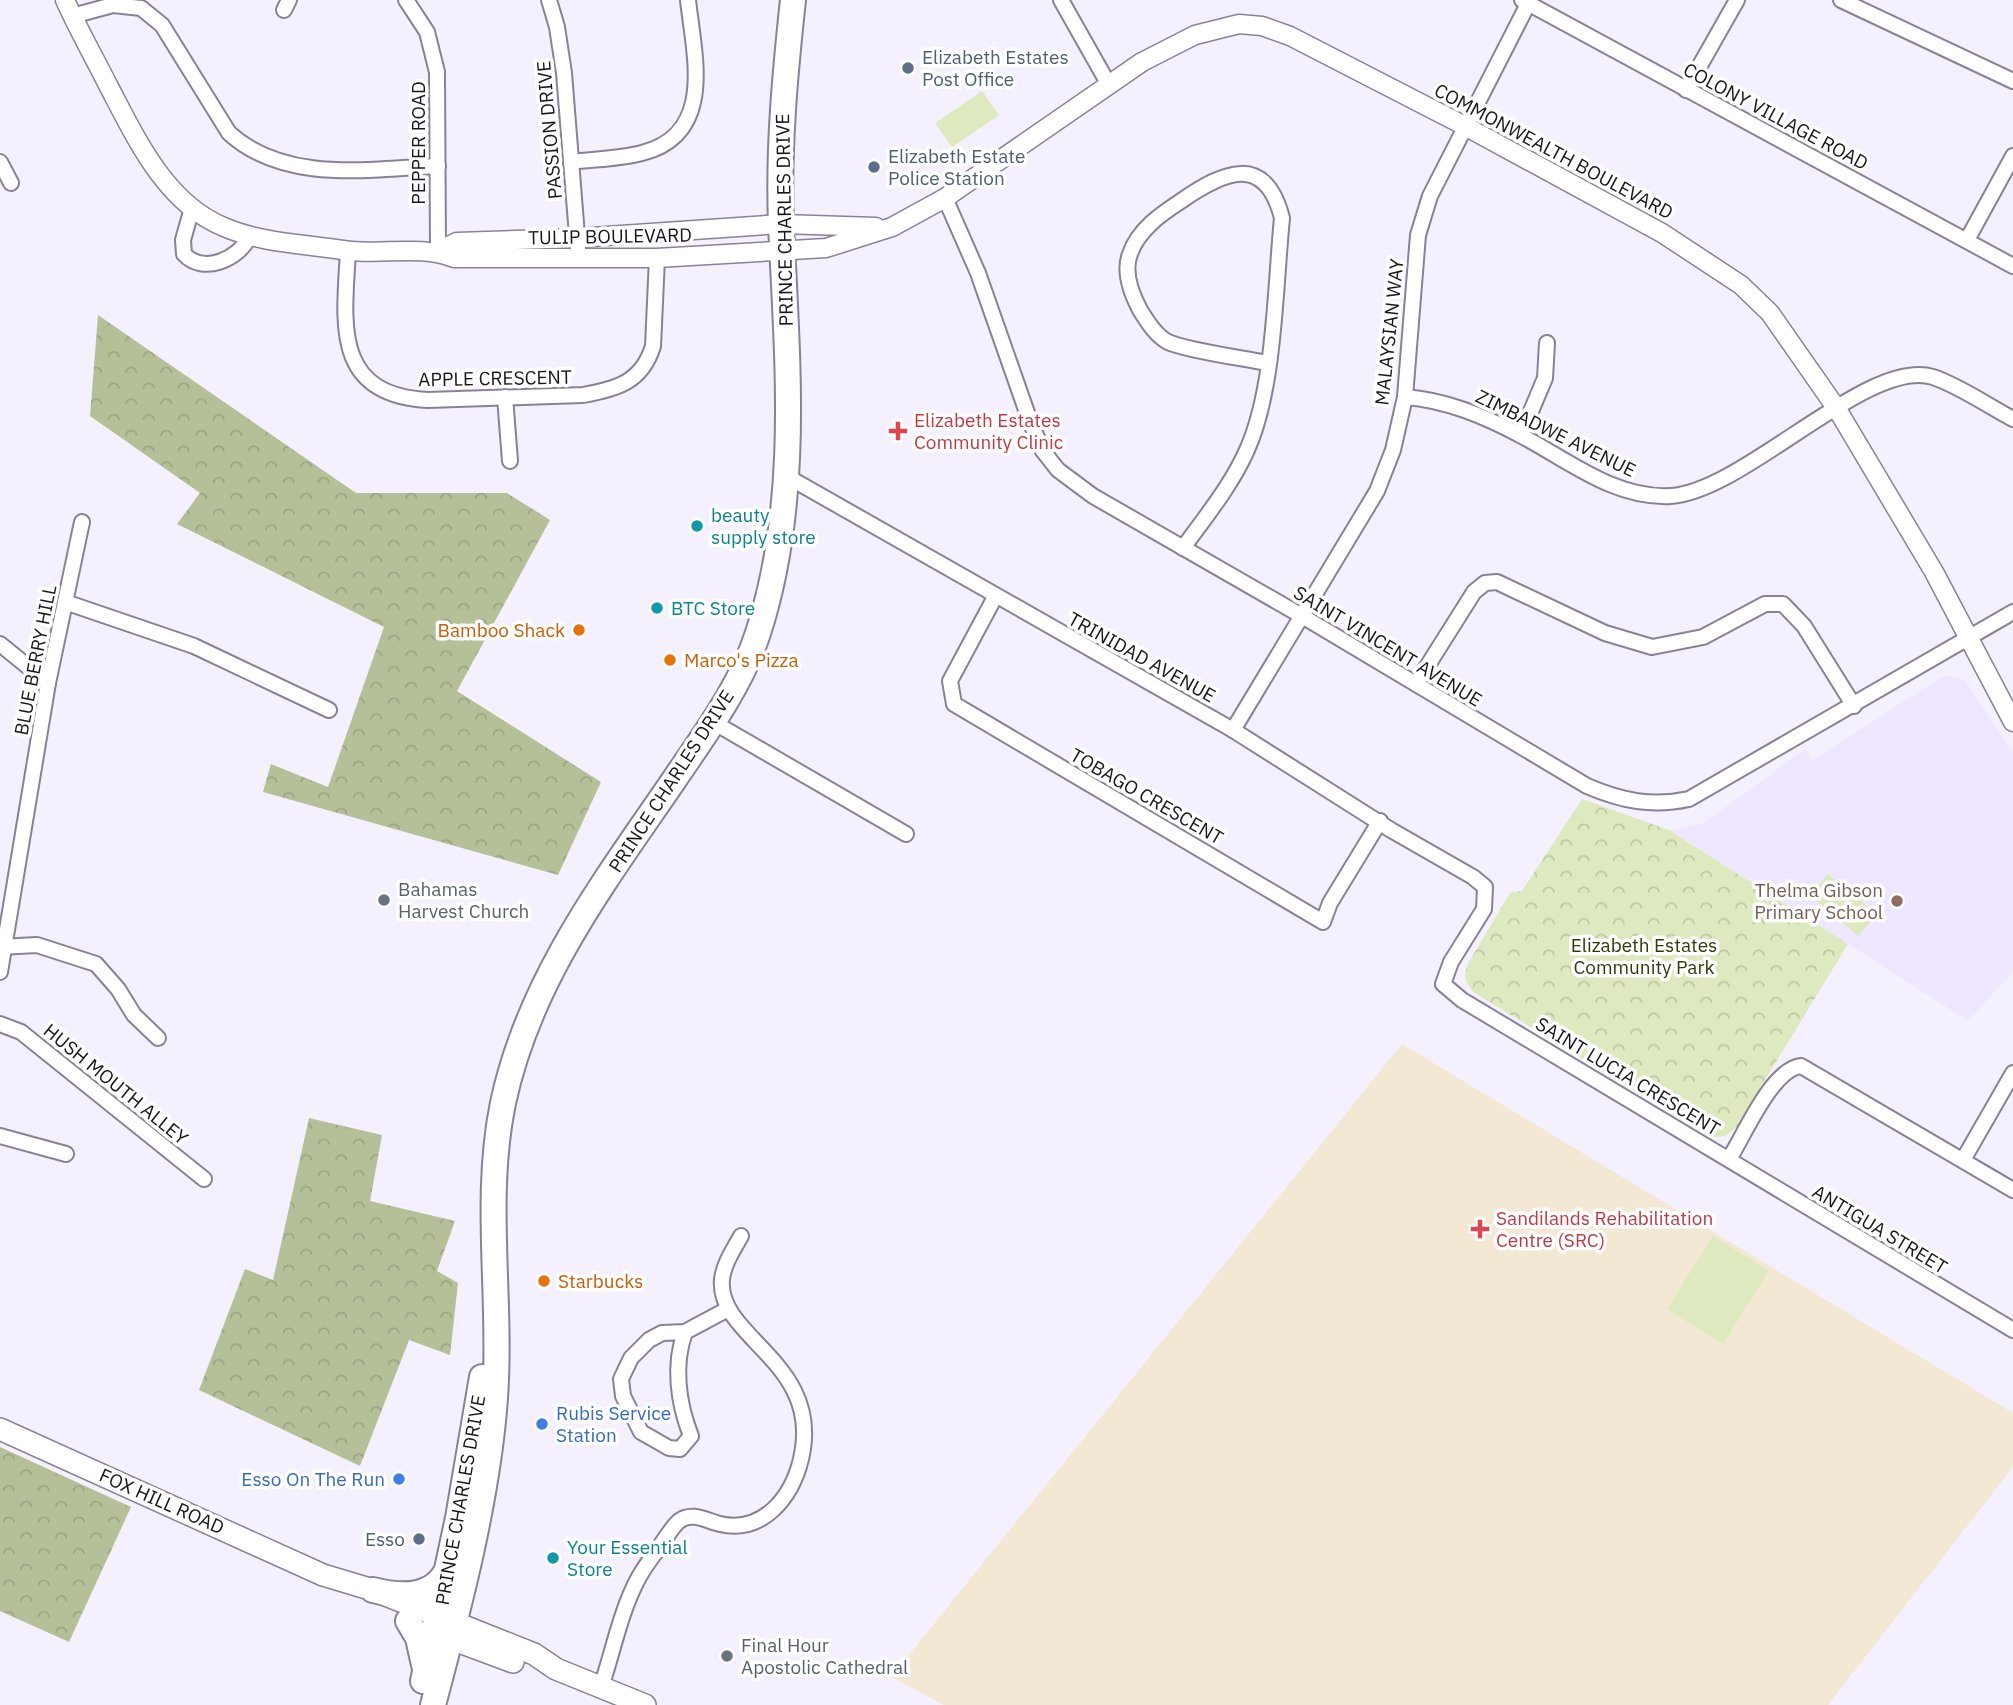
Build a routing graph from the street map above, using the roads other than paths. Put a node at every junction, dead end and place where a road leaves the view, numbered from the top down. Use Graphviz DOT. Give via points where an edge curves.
graph roads {
  1 [pos="406,0"];
  2 [pos="549,0"];
  3 [pos="688,0"];
  4 [pos="793,0"];
  5 [pos="1061,0"];
  6 [pos="1737,0"];
  7 [pos="1841,0"];
  8 [pos="1525,2"];
  9 [pos="68,8"];
  10 [pos="2013,81"];
  11 [pos="1109,85"];
  12 [pos="1686,90"];
  13 [pos="1463,125"];
  14 [pos="2013,156"];
  15 [pos="571,162"];
  16 [pos="438,166"];
  17 [pos="945,198"];
  18 [pos="192,208"];
  19 [pos="781,224"];
  20 [pos="892,227"];
  21 [pos="250,237"];
  22 [pos="577,238"];
  23 [pos="1966,240"];
  24 [pos="348,251"];
  25 [pos="438,251"];
  26 [pos="784,252"];
  27 [pos="578,258"];
  28 [pos="657,258"];
  29 [pos="2013,266"];
  30 [pos="1547,343"];
  31 [pos="1267,363"];
  32 [pos="505,397"];
  33 [pos="1405,397"];
  34 [pos="1837,409"];
  35 [pos="2013,419"];
  36 [pos="1521,435"];
  37 [pos="510,461"];
  38 [pos="788,477"];
  39 [pos="82,522"];
  40 [pos="1183,548"];
  41 [pos="995,597"];
  42 [pos="65,601"];
  43 [pos="2013,612"];
  44 [pos="1302,616"];
  45 [pos="1967,637"];
  46 [pos="0,644"];
  47 [pos="48,683"];
  48 [pos="1416,684"];
  49 [pos="1854,706"];
  50 [pos="329,710"];
  51 [pos="713,722"];
  52 [pos="2013,722"];
  53 [pos="1233,730"];
  54 [pos="1380,821"];
  55 [pos="906,834"];
  56 [pos="1473,877"];
  57 [pos="2,947"];
  58 [pos="0,972"];
  59 [pos="0,1024"];
  60 [pos="158,1038"];
  61 [pos="2013,1073"];
  62 [pos="0,1136"];
  63 [pos="66,1154"];
  64 [pos="1729,1159"];
  65 [pos="1963,1160"];
  66 [pos="204,1179"];
  67 [pos="2013,1190"];
  68 [pos="741,1236"];
  69 [pos="494,1293"];
  70 [pos="728,1309"];
  71 [pos="2013,1330"];
  72 [pos="685,1332"];
  73 [pos="0,1429"];
  74 [pos="448,1569"];
  75 [pos="323,1575"];
  76 [pos="373,1591"];
  77 [pos="408,1621"];
  78 [pos="444,1628"];
  79 [pos="424,1676"];
  80 [pos="601,1687"];
  81 [pos="417,1705"];
  82 [pos="433,1705"];
  83 [pos="645,1705"];
  1 -- 16 [label="street, PEPPER ROAD" via="427,32 437,72"];
  2 -- 15 [label="street, PASSION DRIVE" via="565,73"];
  3 -- 15 [label="street" via="697,92 690,116 673,137 654,150"];
  4 -- 19 [label="highway, PRINCE CHARLES DRIVE" via="783,98"];
  5 -- 11 [label="street"];
  6 -- 12 [label="street"];
  7 -- 10 [label="street"];
  8 -- 12 [label="street, COLONY VILLAGE ROAD"];
  8 -- 13 [label="street, MALAYSIAN WAY"];
  9 -- 16 [label="street" via="141,8 162,25 229,133 273,159 307,169"];
  9 -- 18 [label="street, TULIP BOULEVARD" via="141,146 171,189"];
  11 -- 13 [label="street, COMMONWEALTH BOULEVARD" via="1195,35 1239,24 1262,26"];
  11 -- 17 [label="street, COMMONWEALTH BOULEVARD"];
  12 -- 23 [label="street, COLONY VILLAGE ROAD"];
  13 -- 33 [label="street, MALAYSIAN WAY" via="1430,196 1418,235"];
  13 -- 34 [label="street, COMMONWEALTH BOULEVARD" via="1662,233 1741,285 1770,313"];
  14 -- 23 [label="street"];
  15 -- 22 [label="street, PASSION DRIVE"];
  16 -- 25 [label="street, PEPPER ROAD"];
  17 -- 20 [label="street, COMMONWEALTH BOULEVARD"];
  17 -- 40 [label="street, SAINT VINCENT AVENUE" via="1043,451 1058,470 1093,496"];
  18 -- 21 [label="street, TULIP BOULEVARD" via="220,226"];
  18 -- 21 [label="street" via="183,240 184,254 191,262 222,261 243,250"];
  19 -- 20 [label="street"];
  19 -- 22 [label="street, TULIP BOULEVARD"];
  19 -- 26 [label="highway, PRINCE CHARLES DRIVE"];
  20 -- 26 [label="street, COMMONWEALTH BOULEVARD" via="827,248"];
  21 -- 24 [label="street, TULIP BOULEVARD"];
  22 -- 25 [label="street, TULIP BOULEVARD" via="457,242"];
  22 -- 27 [label="street, PASSION DRIVE"];
  23 -- 29 [label="street, COLONY VILLAGE ROAD"];
  24 -- 25 [label="street, TULIP BOULEVARD"];
  24 -- 32 [label="street, APPLE CRESCENT" via="346,340 367,379 379,389 409,399"];
  25 -- 27 [label="street, TULIP BOULEVARD" via="454,258"];
  26 -- 28 [label="street, TULIP BOULEVARD"];
  26 -- 38 [label="highway, PRINCE CHARLES DRIVE"];
  27 -- 28 [label="street, TULIP BOULEVARD"];
  28 -- 32 [label="street, APPLE CRESCENT" via="653,346 632,381 583,395"];
  30 -- 36 [label="street" via="1545,378"];
  31 -- 31 [label="street" via="1282,218 1277,197 1260,181 1246,173 1227,174 1202,186 1143,231 1130,253 1126,272 1148,324 1167,342"];
  31 -- 40 [label="street" via="1247,449 1228,486"];
  32 -- 37 [label="street"];
  33 -- 36 [label="street, ZIMBADWE AVENUE" via="1454,406"];
  33 -- 44 [label="street, MALAYSIAN WAY" via="1377,491"];
  34 -- 35 [label="street, ZIMBADWE AVENUE" via="1869,390 1911,375 1933,377"];
  34 -- 36 [label="street, ZIMBADWE AVENUE" via="1730,473 1673,496 1608,483"];
  34 -- 45 [label="street, COMMONWEALTH BOULEVARD" via="1934,572"];
  38 -- 41 [label="street, TRINIDAD AVENUE"];
  38 -- 51 [label="highway, PRINCE CHARLES DRIVE" via="776,561 757,638"];
  39 -- 42 [label="street, BLUE BERRY HILL"];
  40 -- 44 [label="street, SAINT VINCENT AVENUE"];
  41 -- 53 [label="street, TRINIDAD AVENUE"];
  41 -- 54 [label="street, TOBAGO CRESCENT" via="950,681 954,704 1322,922"];
  42 -- 47 [label="street, BLUE BERRY HILL"];
  42 -- 50 [label="street" via="194,646"];
  43 -- 45 [label="street, SAINT VINCENT AVENUE"];
  44 -- 48 [label="street, SAINT VINCENT AVENUE"];
  44 -- 53 [label="street, MALAYSIAN WAY"];
  45 -- 49 [label="street, SAINT VINCENT AVENUE"];
  45 -- 52 [label="street, COMMONWEALTH BOULEVARD"];
  46 -- 47 [label="street"];
  47 -- 57 [label="street, BLUE BERRY HILL"];
  48 -- 49 [label="street, SAINT VINCENT AVENUE" via="1587,786 1635,802 1662,805 1689,799"];
  48 -- 49 [label="street" via="1474,592 1485,583 1497,582 1605,633 1652,646 1703,637 1765,604 1783,604 1804,626"];
  51 -- 55 [label="street"];
  51 -- 69 [label="highway, PRINCE CHARLES DRIVE" via="560,952 525,1031 499,1132 493,1188"];
  53 -- 54 [label="street, TRINIDAD AVENUE"];
  54 -- 56 [label="street, TRINIDAD AVENUE"];
  56 -- 64 [label="street, SAINT LUCIA CRESCENT" via="1485,887 1487,899 1443,984 1462,1000"];
  57 -- 58 [label="street, BLUE BERRY HILL"];
  57 -- 60 [label="street" via="37,945 96,964 134,1015"];
  59 -- 66 [label="street, HUSH MOUTH ALLEY" via="21,1032"];
  61 -- 65 [label="street"];
  62 -- 63 [label="street"];
  64 -- 65 [label="street, SAINT LUCIA CRESCENT" via="1778,1077 1801,1066"];
  64 -- 71 [label="street, ANTIGUA STREET"];
  65 -- 67 [label="street, SAINT LUCIA CRESCENT"];
  68 -- 70 [label="street" via="722,1279"];
  69 -- 74 [label="highway, PRINCE CHARLES DRIVE"];
  69 -- 78 [label="highway, PRINCE CHARLES DRIVE" via="495,1393 490,1449"];
  70 -- 72 [label="street"];
  70 -- 80 [label="street" via="794,1388 804,1425 800,1462 782,1502 761,1520 723,1525 693,1517 676,1524 638,1578"];
  72 -- 72 [label="street" via="677,1364 691,1436 680,1449 641,1432 623,1396 621,1379 631,1358 649,1340 662,1333"];
  73 -- 75 [label="main road, FOX HILL ROAD"];
  74 -- 76 [label="highway" via="438,1584 420,1593"];
  74 -- 78 [label="highway, PRINCE CHARLES DRIVE"];
  75 -- 76 [label="main road, FOX HILL ROAD"];
  75 -- 77 [label="main road, FOX HILL ROAD"];
  76 -- 78 [label="main road, FOX HILL ROAD"];
  77 -- 78 [label="main road, FOX HILL ROAD"];
  77 -- 79 [label="highway" via="424,1656"];
  78 -- 79 [label="highway, PRINCE CHARLES DRIVE"];
  78 -- 80 [label="main road, FOX HILL ROAD" via="529,1667 556,1669"];
  78 -- 82 [label="highway, PRINCE CHARLES DRIVE"];
  79 -- 81 [label="highway, PRINCE CHARLES DRIVE"];
  80 -- 83 [label="main road, FOX HILL ROAD"];
}
